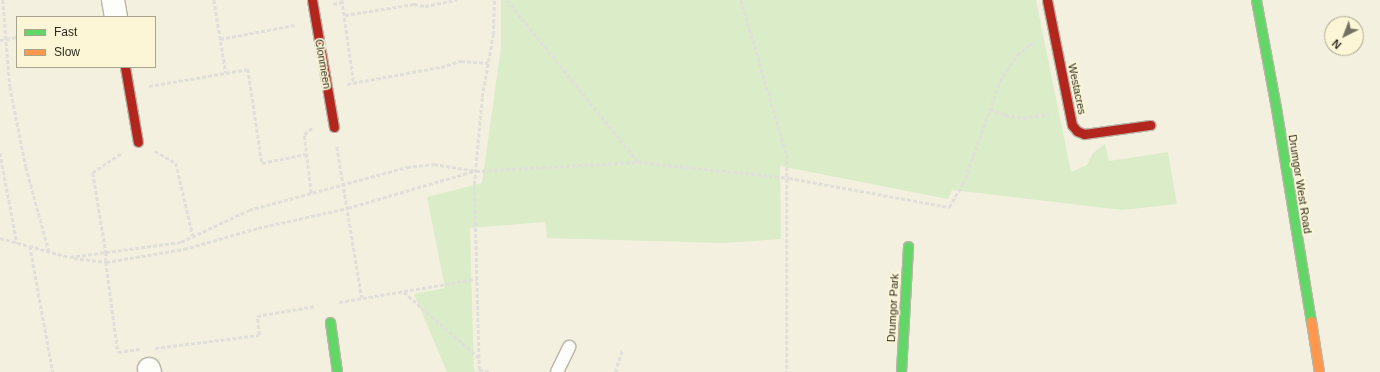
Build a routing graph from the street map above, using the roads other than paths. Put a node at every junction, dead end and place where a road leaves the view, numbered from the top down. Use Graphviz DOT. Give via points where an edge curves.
graph roads {
  1 [pos="113,0"];
  2 [pos="312,0"];
  3 [pos="1047,0"];
  4 [pos="1256,0"];
  5 [pos="116,16"];
  6 [pos="125,68"];
  7 [pos="1150,125"];
  8 [pos="334,127"];
  9 [pos="138,142"];
  10 [pos="908,246"];
  11 [pos="330,322"];
  12 [pos="569,347"];
  13 [pos="338,372"];
  14 [pos="557,372"];
  15 [pos="901,372"];
  16 [pos="1318,372"];
  1 -- 5 [label="street"];
  2 -- 8 [label="street, Clonmeen"];
  3 -- 7 [label="street, Westacres" via="1072,124 1077,131 1084,134"];
  4 -- 16 [label="street, Drumgor West Road"];
  6 -- 9 [label="street"];
  10 -- 15 [label="street, Drumgor Park"];
  11 -- 13 [label="street"];
  12 -- 14 [label="lane"];
}
